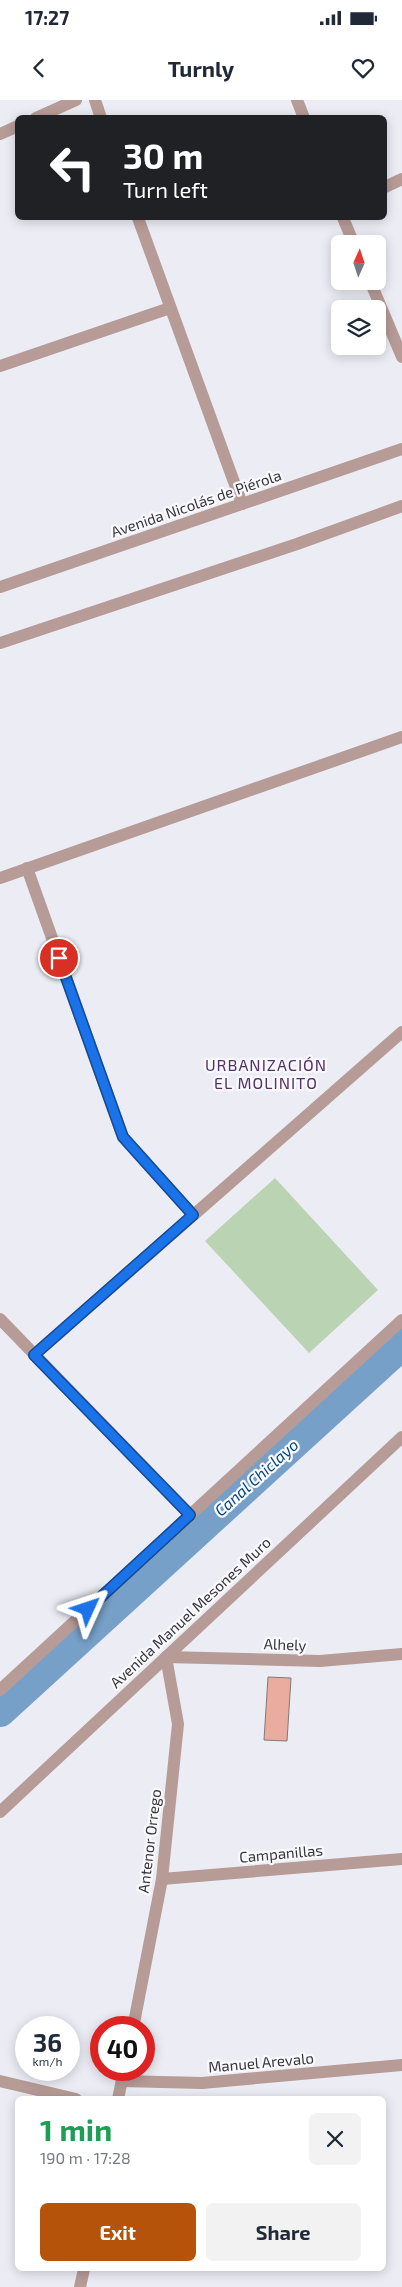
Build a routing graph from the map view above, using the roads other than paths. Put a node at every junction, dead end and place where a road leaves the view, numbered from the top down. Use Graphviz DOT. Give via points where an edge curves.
graph roads {
  1 [pos="76,100"];
  2 [pos="95,100"];
  3 [pos="297,100"];
  4 [pos="43,115"];
  5 [pos="100,115"];
  6 [pos="303,115"];
  7 [pos="15,127"];
  8 [pos="0,134"];
  9 [pos="402,179"];
  10 [pos="387,185"];
  11 [pos="139,220"];
  12 [pos="345,220"];
  13 [pos="351,235"];
  14 [pos="374,290"];
  15 [pos="170,308"];
  16 [pos="402,357"];
  17 [pos="0,366"];
  18 [pos="402,449"];
  19 [pos="242,504"];
  20 [pos="402,506"];
  21 [pos="0,587"];
  22 [pos="0,643"];
  23 [pos="402,737"];
  24 [pos="27,868"];
  25 [pos="0,878"];
  26 [pos="402,1032"];
  27 [pos="193,1215"];
  28 [pos="0,1319"];
  29 [pos="402,1320"];
  30 [pos="34,1355"];
  31 [pos="402,1437"];
  32 [pos="190,1515"];
  33 [pos="402,1654"];
  34 [pos="166,1657"];
  35 [pos="0,1690"];
  36 [pos="0,1812"];
  37 [pos="402,1859"];
  38 [pos="162,1879"];
  39 [pos="135,2016"];
  40 [pos="402,2065"];
  41 [pos="155,2079"];
  42 [pos="122,2081"];
  43 [pos="0,2082"];
  44 [pos="63,2096"];
  45 [pos="119,2096"];
  46 [pos="84,2271"];
  47 [pos="80,2287"];
  1 -- 4 [label="street"];
  2 -- 5 [label="street"];
  3 -- 6 [label="street"];
  7 -- 8 [label="street"];
  9 -- 10 [label="street"];
  11 -- 15 [label="street"];
  12 -- 13 [label="street"];
  14 -- 16 [label="street"];
  15 -- 17 [label="street"];
  15 -- 19 [label="street"];
  18 -- 19 [label="street, Avenida Nicolás de Piérola"];
  19 -- 21 [label="street, Avenida Nicolás de Piérola"];
  20 -- 22 [label="street"];
  23 -- 24 [label="street"];
  24 -- 25 [label="street"];
  24 -- 27 [label="street" via="123,1137"];
  26 -- 27 [label="street"];
  27 -- 30 [label="street"];
  28 -- 30 [label="street"];
  29 -- 32 [label="street"];
  30 -- 32 [label="street"];
  31 -- 34 [label="street, Avenida Manuel Mesones Muro"];
  32 -- 35 [label="street"];
  33 -- 34 [label="street, Alhely" via="320,1661"];
  34 -- 36 [label="street, Avenida Manuel Mesones Muro"];
  34 -- 38 [label="street, Antenor Orrego" via="178,1724"];
  37 -- 38 [label="street, Campanillas"];
  38 -- 39 [label="street, Antenor Orrego"];
  40 -- 41 [label="street, Manuel Arevalo" via="202,2083"];
  42 -- 45 [label="street"];
  43 -- 44 [label="street"];
  46 -- 47 [label="street"];
}
